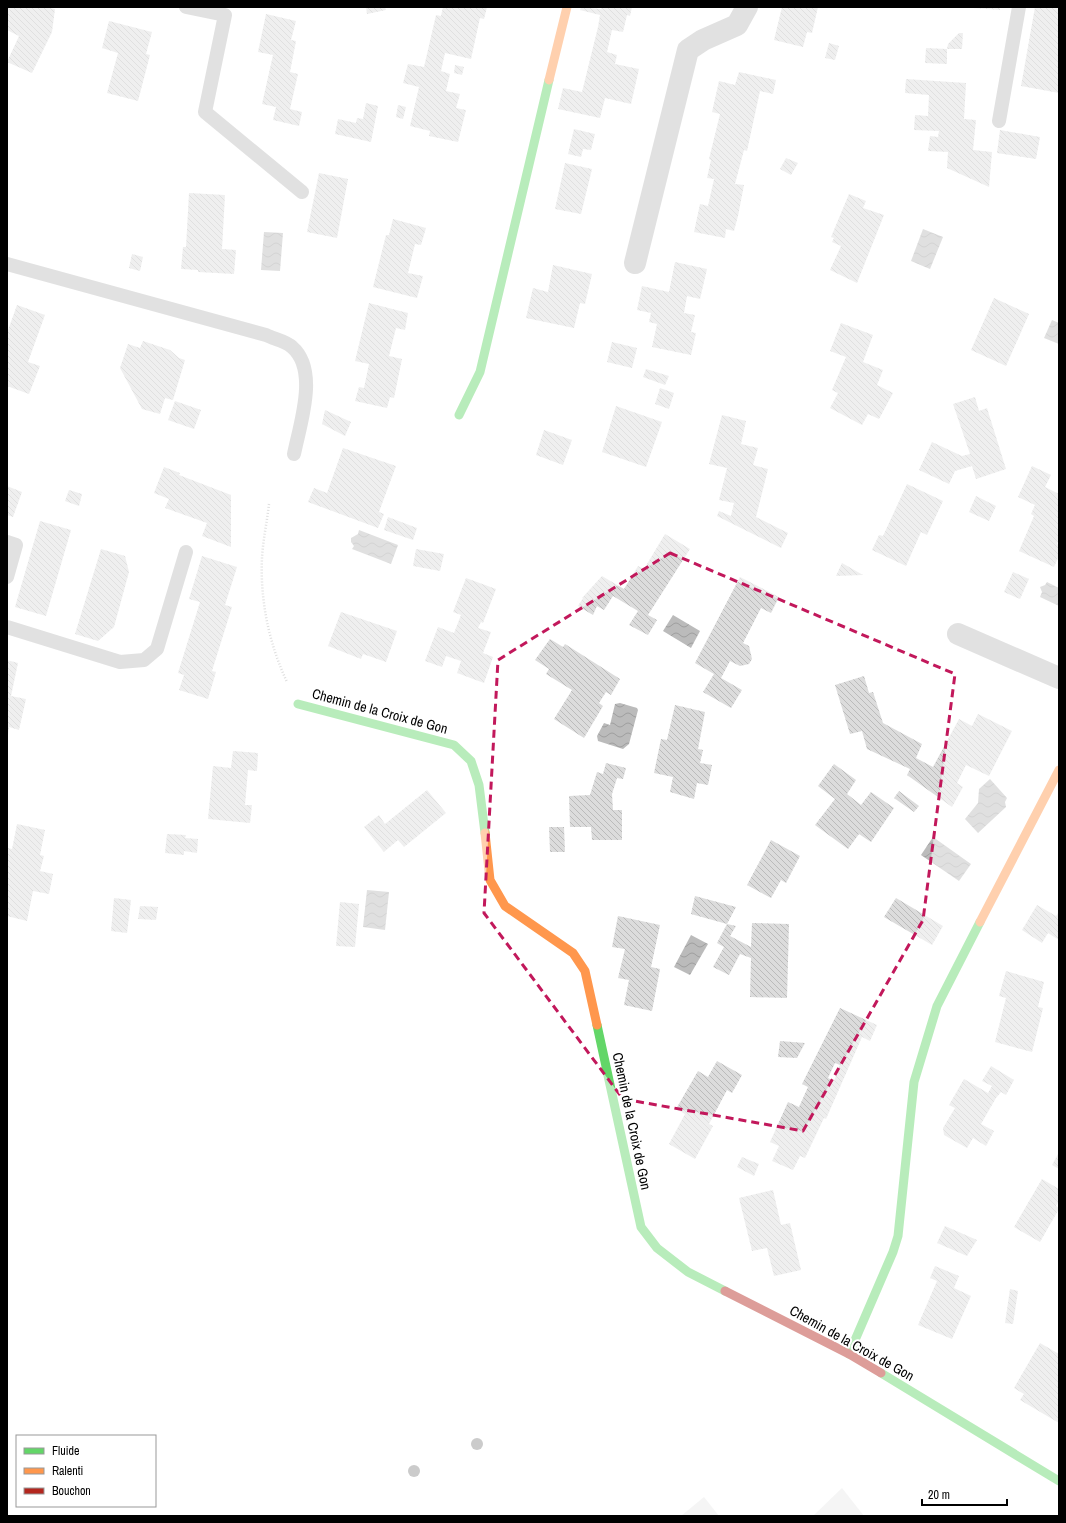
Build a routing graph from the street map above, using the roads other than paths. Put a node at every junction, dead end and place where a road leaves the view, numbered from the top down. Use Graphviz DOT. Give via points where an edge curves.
graph roads {
  1 [pos="186,7"];
  2 [pos="567,7"];
  3 [pos="747,7"];
  4 [pos="1019,7"];
  5 [pos="999,121"];
  6 [pos="302,192"];
  7 [pos="635,263"];
  8 [pos="7,264"];
  9 [pos="459,414"];
  10 [pos="294,454"];
  11 [pos="7,542"];
  12 [pos="186,552"];
  13 [pos="7,577"];
  14 [pos="7,627"];
  15 [pos="958,634"];
  16 [pos="1059,678"];
  17 [pos="298,704"];
  18 [pos="1059,770"];
  19 [pos="849,1354"];
  20 [pos="1059,1481"];
  1 -- 6 [label="lane" via="225,15 205,112"];
  2 -- 9 [label="street" via="480,372"];
  3 -- 7 [label="street" via="737,25 703,40 688,50"];
  4 -- 5 [label="lane"];
  8 -- 10 [label="lane" via="266,335 292,346 304,362 306,382 304,407"];
  11 -- 13 [label="lane" via="16,545"];
  12 -- 14 [label="lane" via="157,649 144,660 120,662"];
  15 -- 16 [label="street"];
  17 -- 19 [label="street, Chemin de la Croix de Gon" via="454,745 471,761 478,785 490,880 505,906 574,954 585,971 641,1227 658,1248 688,1272"];
  18 -- 19 [label="street" via="937,1006 914,1082 898,1236"];
  19 -- 20 [label="street, Chemin de la Croix de Gon"];
}
